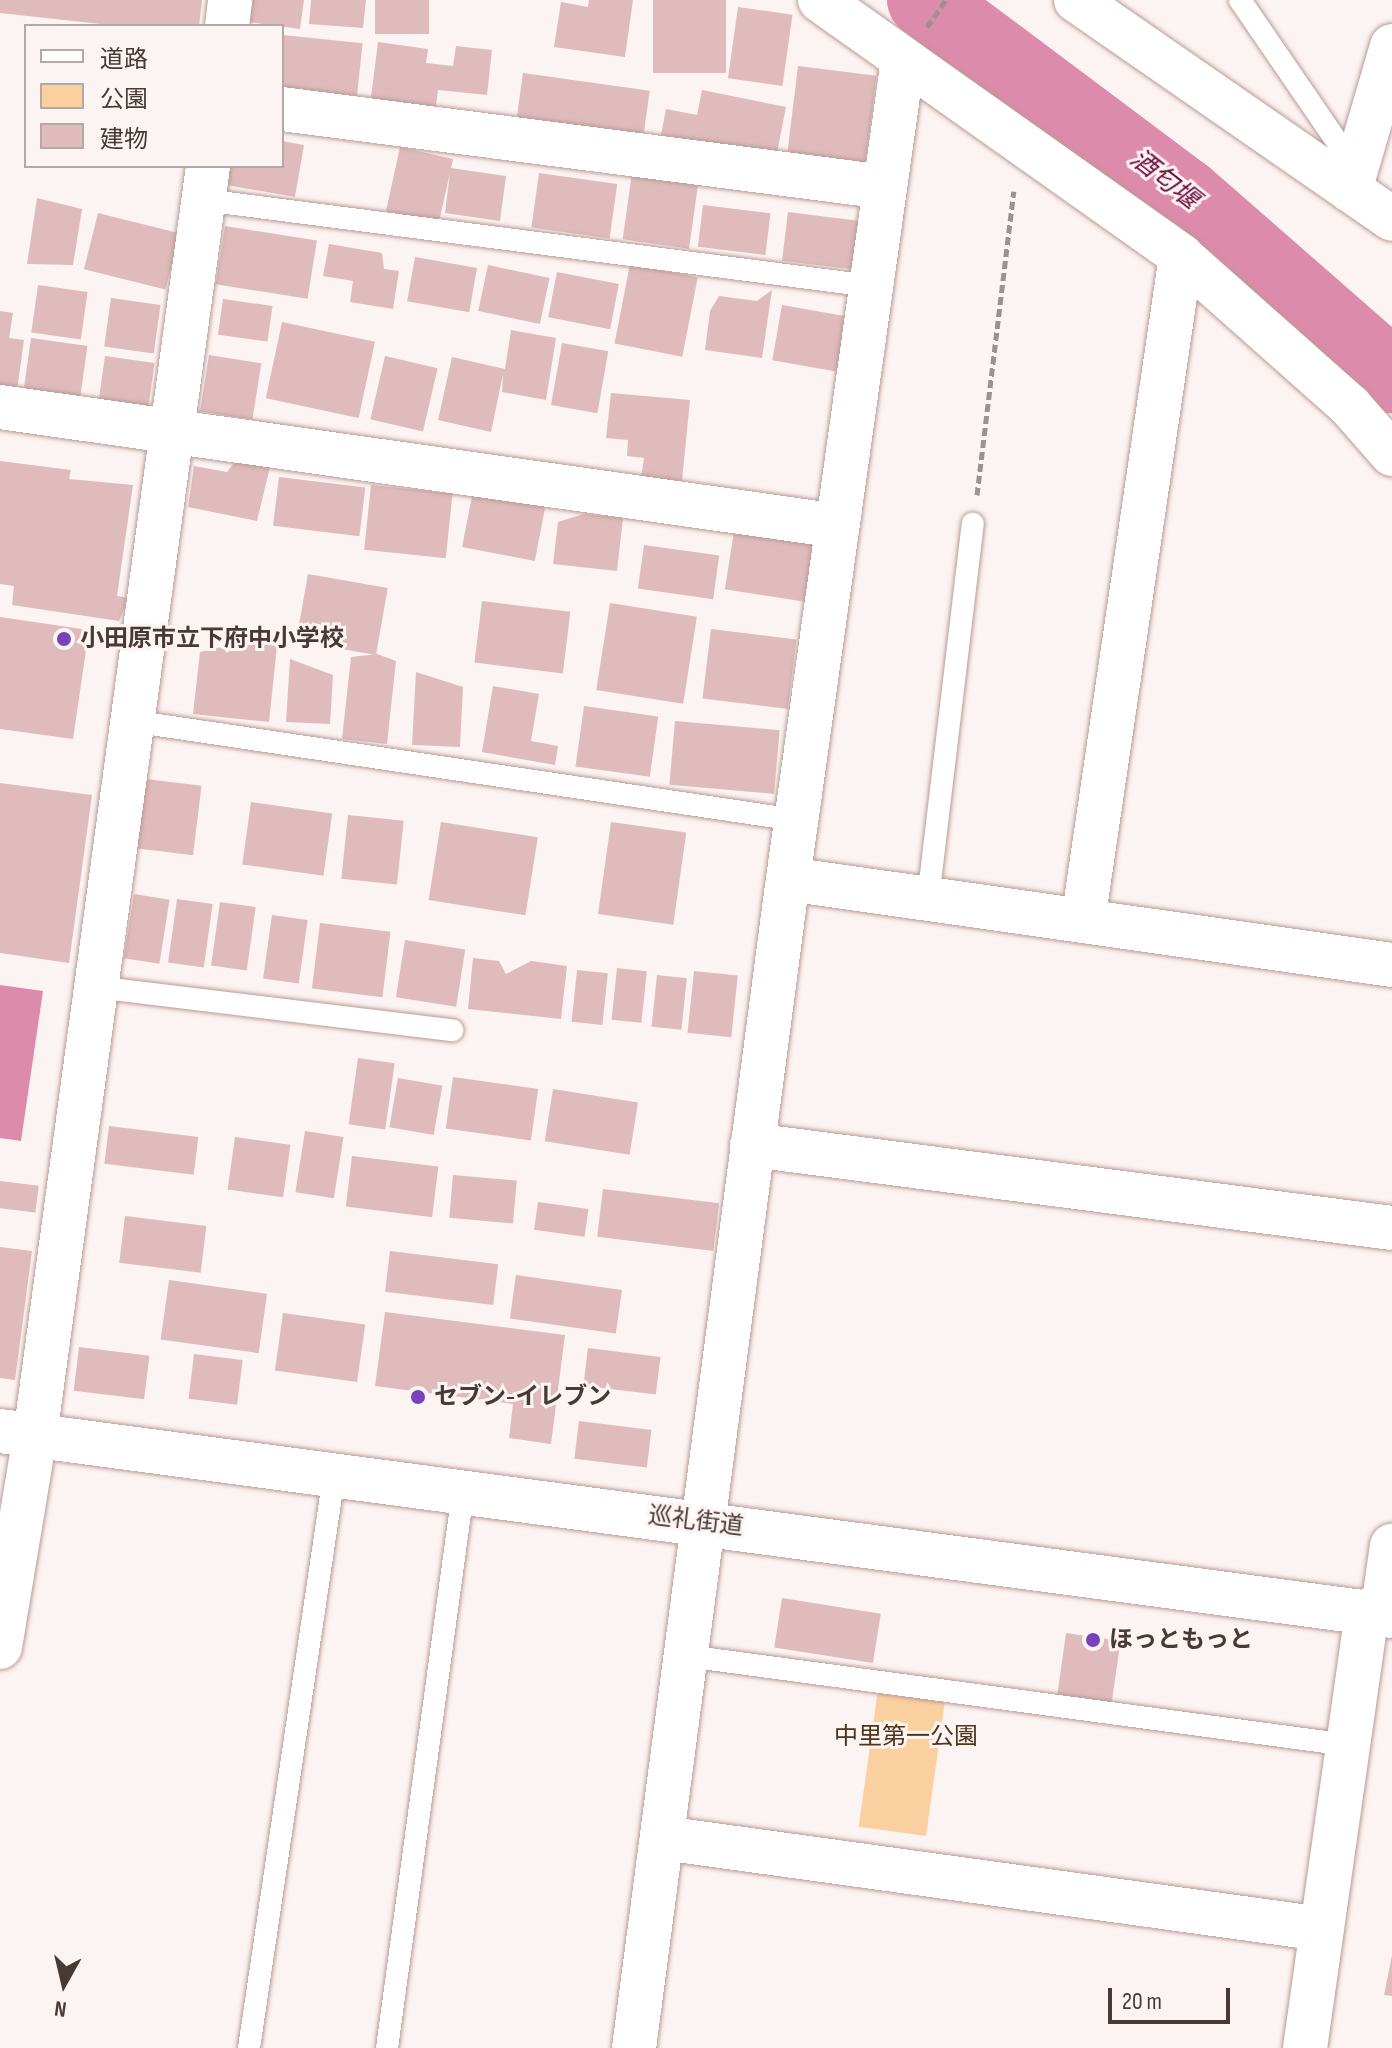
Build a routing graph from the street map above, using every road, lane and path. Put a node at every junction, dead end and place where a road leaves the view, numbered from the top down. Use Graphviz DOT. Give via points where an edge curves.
graph roads {
  1 [pos="230,0"];
  2 [pos="820,0"];
  3 [pos="1076,0"];
  4 [pos="1240,0"];
  5 [pos="227,24"];
  6 [pos="1392,46"];
  7 [pos="903,60"];
  8 [pos="284,109"];
  9 [pos="1020,143"];
  10 [pos="1353,180"];
  11 [pos="206,183"];
  12 [pos="885,187"];
  13 [pos="1392,219"];
  14 [pos="1181,256"];
  15 [pos="871,286"];
  16 [pos="0,407"];
  17 [pos="174,431"];
  18 [pos="1392,454"];
  19 [pos="973,524"];
  20 [pos="838,526"];
  21 [pos="131,721"];
  22 [pos="796,820"];
  23 [pos="788,879"];
  24 [pos="928,899"];
  25 [pos="1083,921"];
  26 [pos="1392,965"];
  27 [pos="95,987"];
  28 [pos="452,1030"];
  29 [pos="752,1145"];
  30 [pos="1392,1228"];
  31 [pos="17,1433"];
  32 [pos="334,1476"];
  33 [pos="463,1492"];
  34 [pos="706,1522"];
  35 [pos="1392,1546"];
  36 [pos="1380,1614"];
  37 [pos="0,1647"];
  38 [pos="687,1656"];
  39 [pos="1348,1745"];
  40 [pos="663,1838"];
  41 [pos="1322,1929"];
  42 [pos="249,2048"];
  43 [pos="387,2048"];
  44 [pos="634,2048"];
  45 [pos="1305,2048"];
  1 -- 5 [label="street"];
  2 -- 7 [label="street"];
  3 -- 10 [label="street"];
  4 -- 10 [label="lane"];
  6 -- 10 [label="street"];
  7 -- 9 [label="street"];
  7 -- 12 [label="street"];
  8 -- 12 [label="street"];
  9 -- 14 [label="street"];
  9 -- 19 [label="path"];
  10 -- 13 [label="street"];
  11 -- 15 [label="lane"];
  11 -- 17 [label="street"];
  12 -- 15 [label="street"];
  14 -- 18 [label="street" via="1350,406"];
  14 -- 25 [label="street"];
  15 -- 20 [label="street"];
  16 -- 17 [label="street"];
  17 -- 20 [label="street"];
  17 -- 21 [label="street"];
  19 -- 24 [label="lane"];
  20 -- 22 [label="street"];
  21 -- 22 [label="lane"];
  21 -- 27 [label="street"];
  22 -- 23 [label="street"];
  23 -- 24 [label="street"];
  23 -- 29 [label="street"];
  24 -- 25 [label="street"];
  25 -- 26 [label="street"];
  27 -- 28 [label="lane"];
  27 -- 31 [label="street"];
  29 -- 30 [label="street"];
  29 -- 34 [label="street"];
  31 -- 32 [label="street, 巡礼街道"];
  31 -- 37 [label="street"];
  32 -- 33 [label="street, 巡礼街道"];
  32 -- 42 [label="lane"];
  33 -- 34 [label="street, 巡礼街道"];
  33 -- 43 [label="lane"];
  34 -- 36 [label="street, 巡礼街道"];
  34 -- 38 [label="street"];
  35 -- 36 [label="street"];
  36 -- 39 [label="street"];
  38 -- 39 [label="lane"];
  38 -- 40 [label="street"];
  39 -- 41 [label="street"];
  40 -- 41 [label="street"];
  40 -- 44 [label="street"];
  41 -- 45 [label="street"];
}
